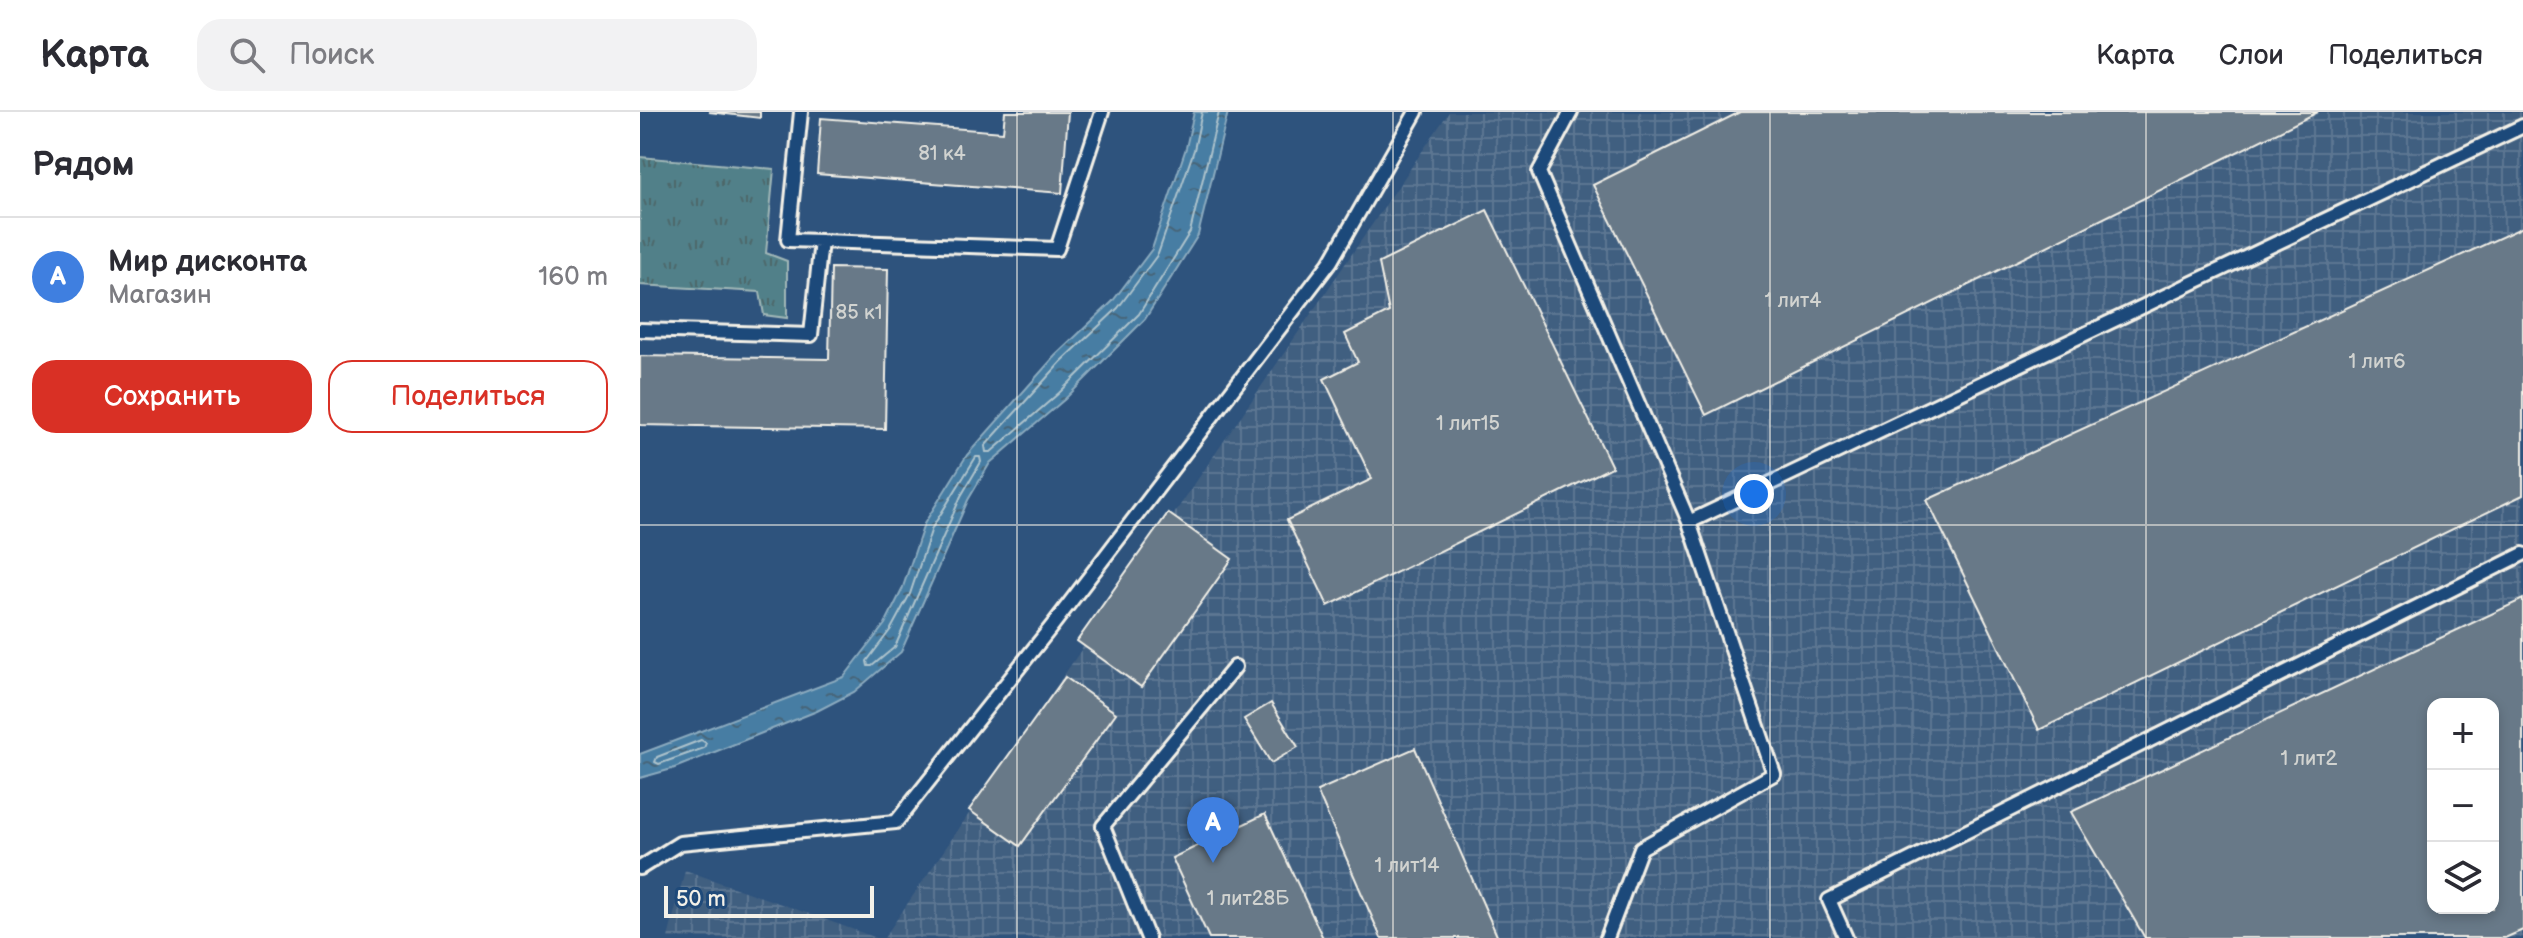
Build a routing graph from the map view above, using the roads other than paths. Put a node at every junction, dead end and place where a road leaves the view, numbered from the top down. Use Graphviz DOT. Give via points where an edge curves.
graph roads {
  1 [pos="801,112"];
  2 [pos="1102,112"];
  3 [pos="1416,112"];
  4 [pos="1571,112"];
  5 [pos="2523,126"];
  6 [pos="821,241"];
  7 [pos="640,330"];
  8 [pos="1689,522"];
  9 [pos="2523,554"];
  10 [pos="1235,667"];
  11 [pos="640,868"];
  12 [pos="1148,938"];
  13 [pos="1607,938"];
  14 [pos="1846,938"];
  1 -- 6 [label="lane" via="788,240"];
  2 -- 6 [label="lane" via="1057,249"];
  3 -- 11 [label="lane" via="1331,261 896,822 680,843"];
  4 -- 8 [label="lane" via="1539,172"];
  5 -- 8 [label="lane"];
  6 -- 7 [label="lane" via="811,335"];
  8 -- 13 [label="lane" via="1774,774 1641,848"];
  9 -- 14 [label="lane" via="1829,900"];
  10 -- 12 [label="lane" via="1103,826"];
}
